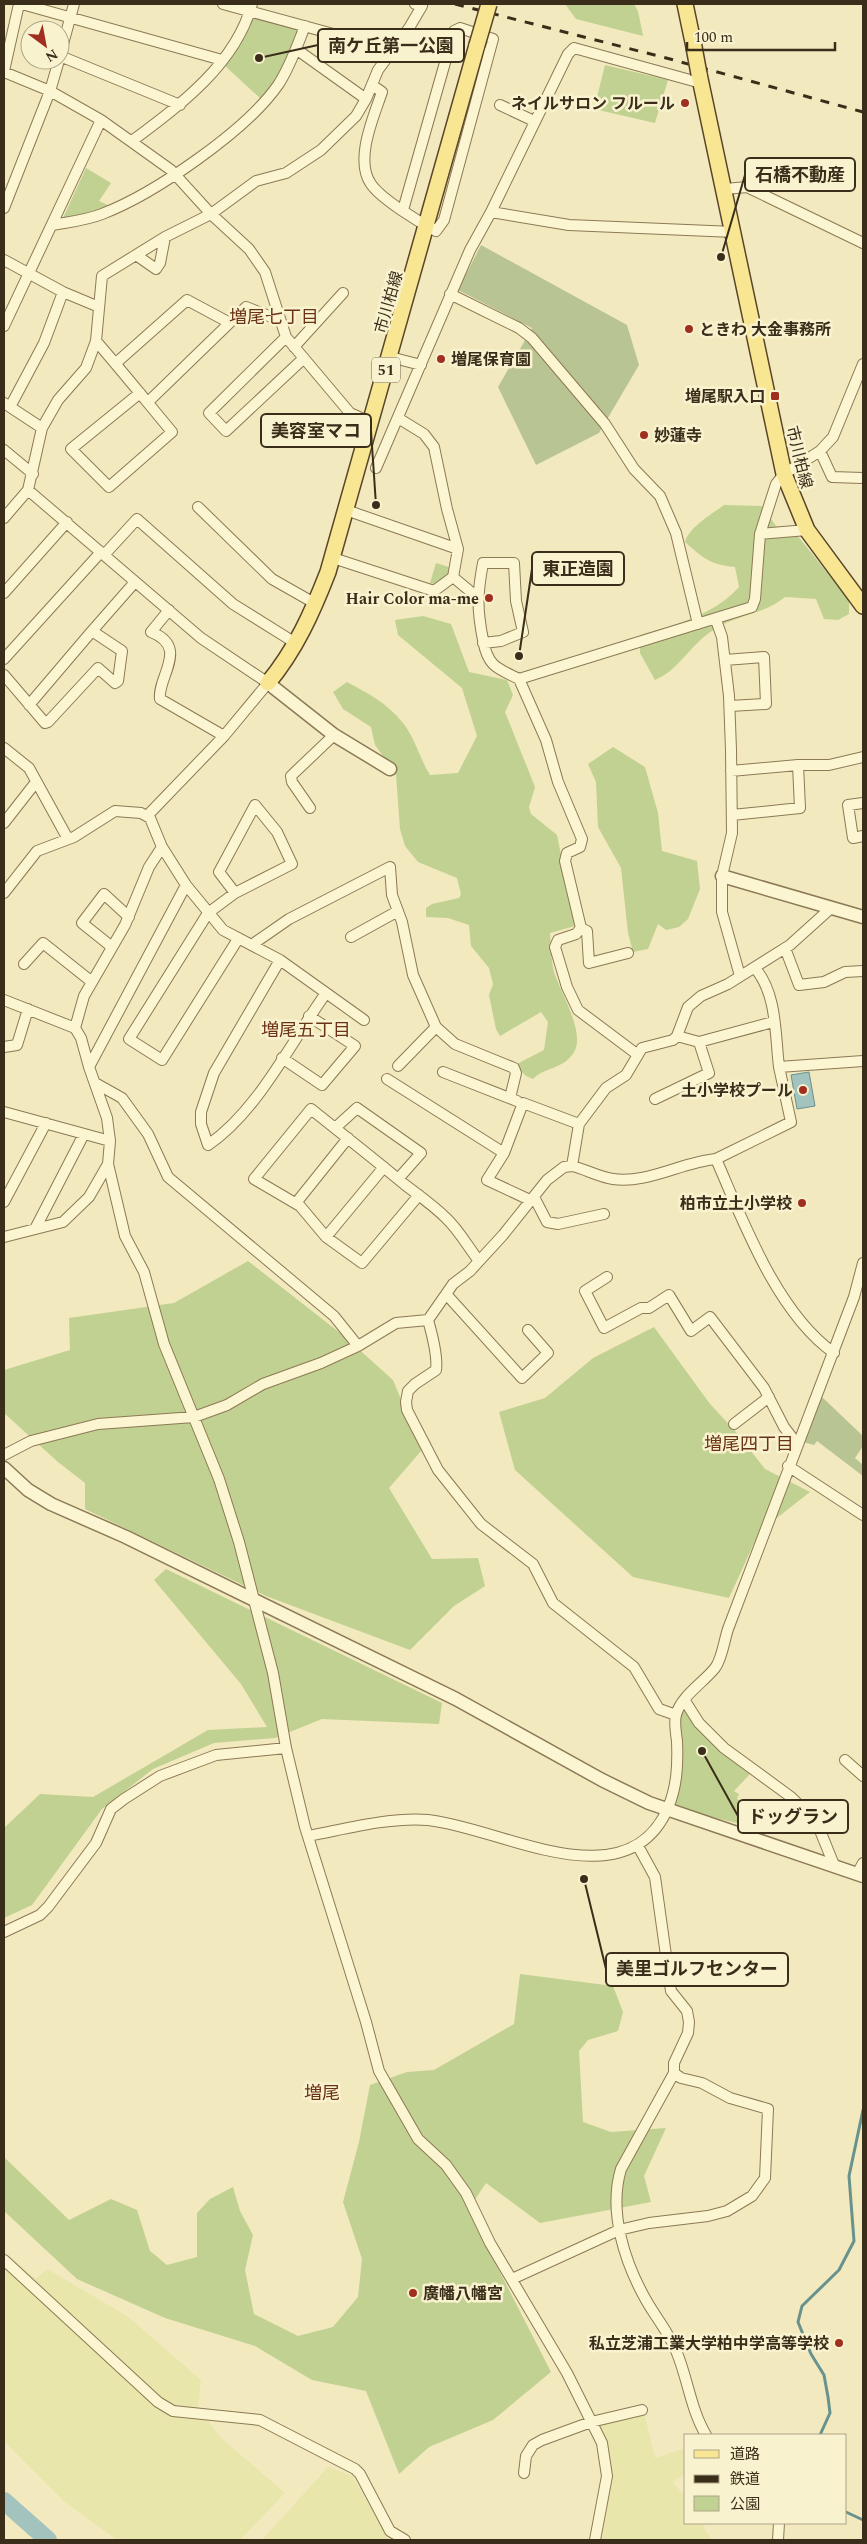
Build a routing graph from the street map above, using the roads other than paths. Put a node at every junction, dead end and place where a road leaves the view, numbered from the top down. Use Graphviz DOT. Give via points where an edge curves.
graph roads {
  1 [pos="20,4"];
  2 [pos="74,4"];
  3 [pos="223,4"];
  4 [pos="415,4"];
  5 [pos="488,4"];
  6 [pos="685,4"];
  7 [pos="251,7"];
  8 [pos="71,17"];
  9 [pos="70,21"];
  10 [pos="305,26"];
  11 [pos="296,49"];
  12 [pos="392,50"];
  13 [pos="70,60"];
  14 [pos="222,60"];
  15 [pos="55,70"];
  16 [pos="4,72"];
  17 [pos="701,79"];
  18 [pos="372,85"];
  19 [pos="50,91"];
  20 [pos="366,100"];
  21 [pos="180,105"];
  22 [pos="500,105"];
  23 [pos="101,120"];
  24 [pos="534,121"];
  25 [pos="132,141"];
  26 [pos="176,175"];
  27 [pos="725,190"];
  28 [pos="4,208"];
  29 [pos="403,210"];
  30 [pos="491,212"];
  31 [pos="211,214"];
  32 [pos="53,225"];
  33 [pos="427,226"];
  34 [pos="734,232"];
  35 [pos="165,237"];
  36 [pos="863,243"];
  37 [pos="136,255"];
  38 [pos="4,260"];
  39 [pos="29,273"];
  40 [pos="63,292"];
  41 [pos="343,293"];
  42 [pos="450,294"];
  43 [pos="99,307"];
  44 [pos="279,320"];
  45 [pos="228,322"];
  46 [pos="4,326"];
  47 [pos="286,337"];
  48 [pos="96,341"];
  49 [pos="294,347"];
  50 [pos="390,357"];
  51 [pos="304,358"];
  52 [pos="116,363"];
  53 [pos="863,364"];
  54 [pos="421,365"];
  55 [pos="140,393"];
  56 [pos="148,402"];
  57 [pos="7,405"];
  58 [pos="398,418"];
  59 [pos="370,422"];
  60 [pos="42,428"];
  61 [pos="4,450"];
  62 [pos="820,451"];
  63 [pos="376,468"];
  64 [pos="33,474"];
  65 [pos="784,474"];
  66 [pos="863,478"];
  67 [pos="28,490"];
  68 [pos="198,507"];
  69 [pos="346,510"];
  70 [pos="4,518"];
  71 [pos="67,522"];
  72 [pos="807,530"];
  73 [pos="760,534"];
  74 [pos="458,548"];
  75 [pos="102,553"];
  76 [pos="332,558"];
  77 [pos="453,577"];
  78 [pos="135,582"];
  79 [pos="4,593"];
  80 [pos="477,597"];
  81 [pos="316,604"];
  82 [pos="863,606"];
  83 [pos="169,610"];
  84 [pos="716,620"];
  85 [pos="698,624"];
  86 [pos="92,631"];
  87 [pos="483,643"];
  88 [pos="297,644"];
  89 [pos="4,659"];
  90 [pos="725,660"];
  91 [pos="4,675"];
  92 [pos="519,678"];
  93 [pos="268,684"];
  94 [pos="29,705"];
  95 [pos="730,706"];
  96 [pos="334,735"];
  97 [pos="224,736"];
  98 [pos="5,751"];
  99 [pos="863,757"];
  100 [pos="798,765"];
  101 [pos="390,769"];
  102 [pos="731,771"];
  103 [pos="36,782"];
  104 [pos="863,803"];
  105 [pos="310,808"];
  106 [pos="732,815"];
  107 [pos="148,816"];
  108 [pos="4,823"];
  109 [pos="863,836"];
  110 [pos="68,839"];
  111 [pos="162,847"];
  112 [pos="722,876"];
  113 [pos="186,885"];
  114 [pos="4,891"];
  115 [pos="235,893"];
  116 [pos="830,908"];
  117 [pos="398,911"];
  118 [pos="860,912"];
  119 [pos="208,913"];
  120 [pos="129,916"];
  121 [pos="581,928"];
  122 [pos="351,937"];
  123 [pos="238,939"];
  124 [pos="253,944"];
  125 [pos="112,947"];
  126 [pos="785,948"];
  127 [pos="628,953"];
  128 [pos="280,960"];
  129 [pos="24,964"];
  130 [pos="755,968"];
  131 [pos="863,971"];
  132 [pos="740,976"];
  133 [pos="92,982"];
  134 [pos="326,992"];
  135 [pos="4,1000"];
  136 [pos="28,1009"];
  137 [pos="309,1016"];
  138 [pos="364,1020"];
  139 [pos="773,1022"];
  140 [pos="436,1027"];
  141 [pos="75,1028"];
  142 [pos="677,1036"];
  143 [pos="700,1042"];
  144 [pos="4,1047"];
  145 [pos="638,1054"];
  146 [pos="282,1058"];
  147 [pos="863,1061"];
  148 [pos="398,1066"];
  149 [pos="779,1066"];
  150 [pos="89,1067"];
  151 [pos="444,1072"];
  152 [pos="387,1079"];
  153 [pos="97,1084"];
  154 [pos="510,1098"];
  155 [pos="655,1099"];
  156 [pos="523,1103"];
  157 [pos="5,1115"];
  158 [pos="46,1123"];
  159 [pos="580,1124"];
  160 [pos="335,1128"];
  161 [pos="84,1134"];
  162 [pos="348,1138"];
  163 [pos="110,1141"];
  164 [pos="504,1153"];
  165 [pos="716,1158"];
  166 [pos="108,1164"];
  167 [pos="572,1166"];
  168 [pos="384,1167"];
  169 [pos="398,1179"];
  170 [pos="419,1196"];
  171 [pos="533,1199"];
  172 [pos="4,1202"];
  173 [pos="296,1203"];
  174 [pos="604,1214"];
  175 [pos="35,1229"];
  176 [pos="4,1237"];
  177 [pos="326,1237"];
  178 [pos="479,1260"];
  179 [pos="863,1263"];
  180 [pos="607,1277"];
  181 [pos="446,1294"];
  182 [pos="428,1320"];
  183 [pos="528,1330"];
  184 [pos="358,1346"];
  185 [pos="834,1353"];
  186 [pos="769,1398"];
  187 [pos="194,1417"];
  188 [pos="734,1424"];
  189 [pos="797,1444"];
  190 [pos="4,1455"];
  191 [pos="788,1466"];
  192 [pos="4,1468"];
  193 [pos="863,1515"];
  194 [pos="254,1600"];
  195 [pos="685,1700"];
  196 [pos="676,1715"];
  197 [pos="286,1748"];
  198 [pos="845,1760"];
  199 [pos="863,1776"];
  200 [pos="667,1809"];
  201 [pos="308,1836"];
  202 [pos="638,1846"];
  203 [pos="834,1865"];
  204 [pos="861,1871"];
  205 [pos="4,1932"];
  206 [pos="674,2073"];
  207 [pos="619,2230"];
  208 [pos="4,2260"];
  209 [pos="512,2279"];
  210 [pos="642,2410"];
  211 [pos="592,2422"];
  212 [pos="706,2434"];
  213 [pos="524,2473"];
  214 [pos="780,2524"];
  215 [pos="405,2540"];
  216 [pos="595,2540"];
  217 [pos="778,2540"];
  1 -- 8 [label="street"];
  1 -- 16 [label="street"];
  2 -- 8 [label="street"];
  3 -- 7 [label="street"];
  4 -- 12 [label="street" via="422,6"];
  5 -- 33 [label="main road, 市川柏線 / 51, bridge"];
  6 -- 17 [label="main road, 市川柏線, bridge"];
  7 -- 10 [label="street"];
  7 -- 14 [label="street"];
  8 -- 9 [label="street"];
  8 -- 14 [label="street"];
  10 -- 11 [label="street"];
  10 -- 12 [label="street"];
  11 -- 20 [label="street"];
  11 -- 26 [label="street" via="287,69 248,119"];
  12 -- 18 [label="street"];
  13 -- 21 [label="street"];
  14 -- 21 [label="street"];
  15 -- 19 [label="street"];
  16 -- 19 [label="street"];
  17 -- 24 [label="street" via="574,48"];
  17 -- 27 [label="main road, 市川柏線"];
  18 -- 20 [label="street"];
  18 -- 29 [label="street" via="382,92 365,146 367,178"];
  19 -- 23 [label="street"];
  19 -- 28 [label="street"];
  20 -- 31 [label="street" via="349,125 321,150 286,173 256,181"];
  21 -- 25 [label="street"];
  22 -- 24 [label="street"];
  23 -- 25 [label="street"];
  23 -- 32 [label="street"];
  24 -- 30 [label="street"];
  25 -- 26 [label="street"];
  26 -- 31 [label="street"];
  26 -- 32 [label="street" via="99,215"];
  27 -- 34 [label="main road, 市川柏線"];
  27 -- 36 [label="street" via="747,187"];
  29 -- 33 [label="street"];
  29 -- 33 [label="street" via="454,31 460,28 492,37 494,42 444,220 436,231"];
  30 -- 34 [label="street" via="569,225"];
  30 -- 42 [label="street"];
  31 -- 35 [label="street"];
  31 -- 44 [label="street" via="249,249 265,272"];
  32 -- 39 [label="street"];
  33 -- 50 [label="main road, 市川柏線 / 51"];
  34 -- 65 [label="main road, 市川柏線"];
  35 -- 37 [label="street"];
  35 -- 37 [label="street" via="156,269"];
  37 -- 43 [label="street" via="102,276"];
  38 -- 39 [label="street"];
  39 -- 40 [label="street"];
  39 -- 46 [label="street"];
  40 -- 43 [label="street"];
  40 -- 57 [label="street" via="44,343"];
  41 -- 49 [label="street"];
  42 -- 54 [label="street"];
  42 -- 85 [label="street" via="519,328 532,338 605,424 634,469 660,496 676,533"];
  43 -- 48 [label="street"];
  44 -- 45 [label="street" via="246,307"];
  44 -- 47 [label="street"];
  45 -- 52 [label="street" via="187,300"];
  45 -- 56 [label="street"];
  47 -- 49 [label="street"];
  47 -- 51 [label="street" via="210,413 226,431"];
  48 -- 52 [label="street"];
  48 -- 60 [label="street" via="86,368 58,400"];
  49 -- 51 [label="street"];
  50 -- 54 [label="street"];
  50 -- 59 [label="main road, 市川柏線 / 51"];
  51 -- 59 [label="street" via="350,413"];
  52 -- 55 [label="street"];
  53 -- 62 [label="street" via="838,426"];
  54 -- 58 [label="street"];
  55 -- 56 [label="street"];
  55 -- 56 [label="street" via="71,449 109,487 172,432"];
  57 -- 60 [label="street"];
  58 -- 63 [label="street"];
  58 -- 74 [label="street" via="424,434 434,446"];
  59 -- 69 [label="main road, 市川柏線 / 51"];
  60 -- 64 [label="street"];
  61 -- 64 [label="street"];
  62 -- 65 [label="street"];
  62 -- 66 [label="street" via="832,477"];
  64 -- 67 [label="street"];
  65 -- 72 [label="main road, 市川柏線"];
  65 -- 73 [label="street" via="776,484"];
  67 -- 70 [label="street"];
  67 -- 71 [label="street"];
  68 -- 81 [label="street" via="272,579"];
  69 -- 74 [label="street"];
  69 -- 76 [label="main road, 市川柏線 / 51"];
  71 -- 75 [label="street"];
  71 -- 79 [label="street"];
  72 -- 73 [label="street"];
  72 -- 82 [label="main road, 市川柏線"];
  73 -- 84 [label="street" via="756,599 752,607"];
  74 -- 77 [label="street"];
  75 -- 78 [label="street"];
  75 -- 88 [label="street" via="137,519 233,604"];
  75 -- 89 [label="street"];
  76 -- 77 [label="street" via="434,591"];
  76 -- 81 [label="main road, 市川柏線 / 51"];
  77 -- 80 [label="street"];
  78 -- 83 [label="street"];
  78 -- 86 [label="street"];
  80 -- 87 [label="street"];
  80 -- 87 [label="street" via="483,563 514,563 516,600 524,632"];
  81 -- 88 [label="main road, 市川柏線 / 51"];
  83 -- 93 [label="street" via="201,638"];
  83 -- 97 [label="street" via="151,632 162,636 169,650 168,673 159,692 160,698"];
  84 -- 85 [label="street"];
  84 -- 90 [label="street"];
  85 -- 92 [label="street"];
  86 -- 94 [label="street"];
  86 -- 94 [label="street" via="122,651 118,682 115,683 98,668 48,722 44,723"];
  87 -- 92 [label="street" via="493,666"];
  88 -- 93 [label="main road, 市川柏線 / 51"];
  90 -- 95 [label="street"];
  90 -- 95 [label="street" via="764,657 766,704"];
  91 -- 94 [label="street"];
  92 -- 121 [label="street" via="546,740 558,782 582,839 580,847 567,853 565,861"];
  93 -- 96 [label="street"];
  93 -- 97 [label="street"];
  95 -- 102 [label="street"];
  96 -- 101 [label="street"];
  96 -- 105 [label="street" via="291,776"];
  97 -- 107 [label="street"];
  98 -- 103 [label="street" via="29,768"];
  99 -- 100 [label="street" via="829,765"];
  100 -- 102 [label="street"];
  100 -- 106 [label="street" via="800,808"];
  102 -- 106 [label="street"];
  103 -- 108 [label="street"];
  103 -- 110 [label="street"];
  104 -- 109 [label="street" via="848,805 853,838"];
  106 -- 112 [label="street" via="732,833"];
  107 -- 110 [label="street" via="115,811"];
  107 -- 111 [label="street"];
  110 -- 114 [label="street" via="37,851"];
  111 -- 113 [label="street"];
  111 -- 120 [label="street" via="149,867"];
  112 -- 116 [label="street"];
  112 -- 132 [label="street" via="722,912"];
  113 -- 119 [label="street"];
  113 -- 150 [label="street"];
  115 -- 115 [label="street" via="292,864 277,832 255,804 219,872"];
  115 -- 119 [label="street"];
  116 -- 118 [label="street"];
  116 -- 126 [label="street"];
  117 -- 122 [label="street"];
  117 -- 124 [label="street" via="392,895 390,868 288,920"];
  117 -- 140 [label="street" via="413,975"];
  119 -- 123 [label="street" via="223,930"];
  119 -- 123 [label="street" via="129,1039 162,1060"];
  120 -- 125 [label="street"];
  120 -- 125 [label="street" via="104,894 82,923"];
  121 -- 127 [label="street" via="587,931 589,963"];
  121 -- 145 [label="street" via="576,934 558,940 555,947 571,997 578,1010"];
  123 -- 124 [label="street"];
  124 -- 128 [label="street"];
  125 -- 133 [label="street"];
  126 -- 130 [label="street"];
  126 -- 131 [label="street" via="799,984 824,982 845,972"];
  128 -- 134 [label="street"];
  128 -- 146 [label="street" via="214,1073 201,1112 208,1145 242,1116"];
  129 -- 133 [label="street" via="42,943"];
  130 -- 132 [label="street"];
  130 -- 139 [label="street" via="765,980 770,994"];
  132 -- 142 [label="street" via="688,1006"];
  133 -- 141 [label="street" via="84,996"];
  134 -- 137 [label="street"];
  134 -- 138 [label="street"];
  135 -- 136 [label="street"];
  136 -- 141 [label="street"];
  136 -- 144 [label="street" via="17,1045"];
  137 -- 146 [label="street"];
  137 -- 146 [label="street" via="355,1046 322,1085"];
  139 -- 143 [label="street"];
  139 -- 149 [label="street"];
  140 -- 148 [label="street"];
  140 -- 154 [label="street" via="455,1044 514,1068 516,1073"];
  141 -- 150 [label="street"];
  142 -- 143 [label="street"];
  142 -- 145 [label="street" via="642,1048"];
  143 -- 155 [label="street" via="709,1073"];
  145 -- 159 [label="street" via="626,1075 606,1088"];
  147 -- 149 [label="street"];
  149 -- 165 [label="street" via="791,1122"];
  150 -- 153 [label="street"];
  151 -- 154 [label="street"];
  152 -- 164 [label="street"];
  153 -- 163 [label="street" via="108,1118"];
  153 -- 184 [label="street" via="122,1098 148,1134 168,1177 334,1316"];
  154 -- 156 [label="street"];
  156 -- 159 [label="street"];
  156 -- 164 [label="street"];
  157 -- 158 [label="street"];
  158 -- 161 [label="street"];
  158 -- 172 [label="street"];
  159 -- 167 [label="street"];
  160 -- 162 [label="street"];
  160 -- 169 [label="street" via="357,1108 411,1144 421,1153"];
  160 -- 173 [label="street" via="311,1109 254,1178"];
  161 -- 163 [label="street"];
  161 -- 175 [label="street"];
  162 -- 168 [label="street"];
  162 -- 173 [label="street"];
  163 -- 166 [label="street"];
  164 -- 171 [label="street" via="487,1180"];
  165 -- 167 [label="street" via="641,1178 613,1179"];
  165 -- 185 [label="street" via="750,1238 777,1286 813,1336"];
  166 -- 175 [label="street" via="89,1197 63,1222"];
  166 -- 187 [label="street" via="125,1236 144,1272 164,1344"];
  167 -- 171 [label="street" via="553,1174"];
  168 -- 169 [label="street"];
  168 -- 177 [label="street"];
  169 -- 170 [label="street"];
  170 -- 177 [label="street" via="362,1263"];
  170 -- 178 [label="street" via="447,1219"];
  171 -- 174 [label="street" via="547,1222 558,1224"];
  171 -- 178 [label="street"];
  173 -- 177 [label="street"];
  175 -- 176 [label="street"];
  178 -- 181 [label="street"];
  179 -- 185 [label="street"];
  180 -- 186 [label="street" via="585,1292 604,1328 669,1296 690,1330 710,1317"];
  181 -- 182 [label="street"];
  181 -- 183 [label="street" via="522,1378 548,1353"];
  182 -- 184 [label="street" via="396,1323"];
  182 -- 196 [label="street" via="438,1358 436,1370 408,1391 406,1402 407,1410 438,1470 481,1524 533,1564 553,1603 634,1667 659,1709"];
  184 -- 187 [label="street" via="263,1384 226,1405"];
  185 -- 189 [label="street"];
  186 -- 188 [label="street"];
  186 -- 189 [label="street"];
  187 -- 190 [label="street" via="98,1424 31,1441"];
  187 -- 194 [label="street" via="222,1488"];
  189 -- 191 [label="street"];
  191 -- 193 [label="street"];
  191 -- 195 [label="street" via="716,1667"];
  192 -- 194 [label="street" via="20,1485 51,1504"];
  194 -- 197 [label="street" via="273,1673"];
  194 -- 200 [label="street" via="456,1699 602,1780"];
  195 -- 196 [label="street"];
  195 -- 203 [label="street" via="699,1723 724,1748 791,1797 817,1822"];
  196 -- 200 [label="street" via="677,1778"];
  197 -- 201 [label="street"];
  197 -- 205 [label="street" via="216,1755 160,1776 124,1799 111,1809 96,1843 48,1907 40,1915"];
  198 -- 199 [label="street"];
  200 -- 202 [label="street" via="647,1839"];
  200 -- 203 [label="street"];
  201 -- 202 [label="street" via="400,1821 426,1820 558,1853 595,1856"];
  201 -- 209 [label="street" via="382,2077 418,2139 457,2179"];
  202 -- 206 [label="street" via="655,1877 671,1991 687,2011 689,2022 688,2033 674,2063"];
  203 -- 204 [label="street"];
  206 -- 207 [label="street" via="621,2169 616,2184"];
  206 -- 207 [label="street" via="730,2098 768,2109 765,2178 752,2196 727,2211"];
  207 -- 209 [label="street"];
  207 -- 212 [label="street" via="633,2272 677,2351 691,2400"];
  208 -- 215 [label="street" via="158,2402 173,2411 260,2420 355,2469 390,2531"];
  209 -- 211 [label="street"];
  210 -- 211 [label="street"];
  211 -- 213 [label="street" via="533,2445 526,2456"];
  211 -- 216 [label="street" via="602,2443 607,2476"];
  214 -- 217 [label="street"];
}
